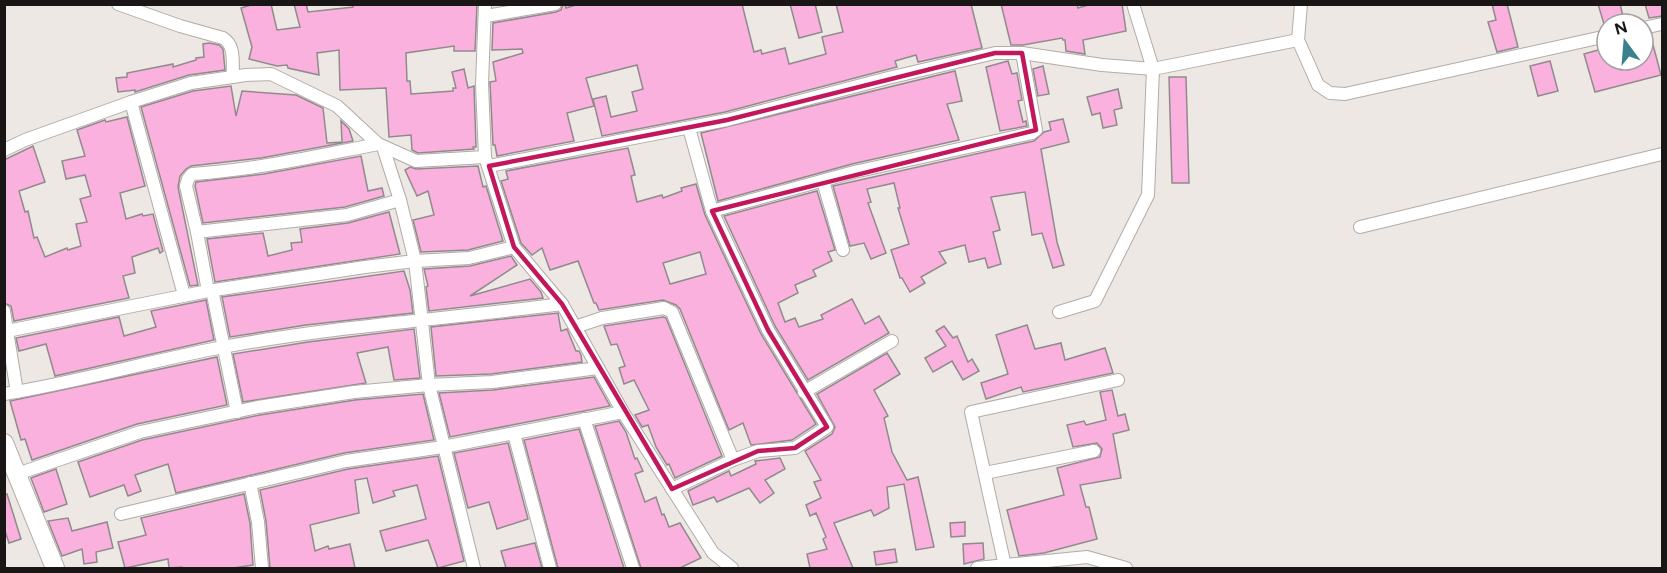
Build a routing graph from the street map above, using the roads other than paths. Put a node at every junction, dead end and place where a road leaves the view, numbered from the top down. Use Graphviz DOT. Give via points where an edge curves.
graph roads {
  1 [pos="118,4"];
  2 [pos="555,4"];
  3 [pos="1133,4"];
  4 [pos="1301,4"];
  5 [pos="485,10"];
  6 [pos="1595,39"];
  7 [pos="1298,40"];
  8 [pos="1022,53"];
  9 [pos="1154,69"];
  10 [pos="233,77"];
  11 [pos="131,102"];
  12 [pos="688,128"];
  13 [pos="380,146"];
  14 [pos="4,150"];
  15 [pos="1662,154"];
  16 [pos="487,162"];
  17 [pos="823,181"];
  18 [pos="400,200"];
  19 [pos="712,211"];
  20 [pos="1360,226"];
  21 [pos="197,232"];
  22 [pos="514,247"];
  23 [pos="843,250"];
  24 [pos="415,261"];
  25 [pos="210,290"];
  26 [pos="184,295"];
  27 [pos="562,304"];
  28 [pos="4,311"];
  29 [pos="1059,312"];
  30 [pos="423,320"];
  31 [pos="575,327"];
  32 [pos="7,331"];
  33 [pos="892,341"];
  34 [pos="223,347"];
  35 [pos="598,368"];
  36 [pos="1118,380"];
  37 [pos="429,385"];
  38 [pos="804,392"];
  39 [pos="11,393"];
  40 [pos="237,412"];
  41 [pos="623,412"];
  42 [pos="584,419"];
  43 [pos="514,434"];
  44 [pos="4,443"];
  45 [pos="444,447"];
  46 [pos="1094,451"];
  47 [pos="733,460"];
  48 [pos="984,473"];
  49 [pos="17,474"];
  50 [pos="250,483"];
  51 [pos="672,489"];
  52 [pos="121,514"];
  53 [pos="1005,566"];
  54 [pos="55,568"];
  55 [pos="262,568"];
  56 [pos="474,568"];
  57 [pos="550,568"];
  58 [pos="633,568"];
  59 [pos="732,568"];
  60 [pos="977,568"];
  61 [pos="1126,568"];
  1 -- 10 [label="street" via="223,38 232,47"];
  2 -- 5 [label="street"];
  3 -- 9 [label="street"];
  4 -- 7 [label="street"];
  5 -- 16 [label="street" via="482,84"];
  6 -- 7 [label="street" via="1346,94 1330,93 1318,85"];
  7 -- 9 [label="street"];
  8 -- 9 [label="street"];
  8 -- 12 [label="street" via="978,56"];
  8 -- 17 [label="street" via="1036,130 1032,133"];
  9 -- 29 [label="street" via="1148,195 1095,301"];
  10 -- 11 [label="street" via="191,83"];
  10 -- 13 [label="street" via="271,74 337,106"];
  11 -- 14 [label="street"];
  11 -- 26 [label="street"];
  12 -- 16 [label="street"];
  12 -- 19 [label="street"];
  13 -- 16 [label="street" via="417,161"];
  13 -- 18 [label="street"];
  13 -- 21 [label="street" via="192,174 186,186"];
  15 -- 20 [label="street"];
  16 -- 22 [label="street"];
  17 -- 19 [label="street"];
  17 -- 23 [label="street"];
  18 -- 21 [label="street" via="347,215"];
  18 -- 24 [label="street"];
  19 -- 38 [label="street" via="768,330"];
  21 -- 25 [label="street"];
  22 -- 24 [label="street" via="469,258"];
  22 -- 27 [label="street"];
  24 -- 25 [label="street"];
  24 -- 30 [label="street"];
  25 -- 26 [label="street"];
  25 -- 34 [label="street"];
  26 -- 32 [label="street"];
  27 -- 30 [label="street"];
  27 -- 31 [label="street"];
  28 -- 32 [label="street"];
  30 -- 34 [label="street"];
  30 -- 37 [label="street"];
  31 -- 35 [label="street"];
  31 -- 47 [label="street" via="602,318 664,308 672,312"];
  32 -- 39 [label="street"];
  33 -- 38 [label="street"];
  34 -- 39 [label="street"];
  34 -- 40 [label="street"];
  35 -- 37 [label="street" via="492,382"];
  35 -- 41 [label="street"];
  36 -- 48 [label="street" via="971,412"];
  37 -- 40 [label="street" via="354,392"];
  37 -- 45 [label="street"];
  38 -- 47 [label="street" via="827,427 795,448 758,452"];
  40 -- 49 [label="street" via="140,432"];
  41 -- 42 [label="street"];
  41 -- 51 [label="street"];
  42 -- 43 [label="street"];
  42 -- 58 [label="street"];
  43 -- 45 [label="street"];
  43 -- 57 [label="street"];
  44 -- 49 [label="street"];
  45 -- 50 [label="street" via="346,462"];
  45 -- 56 [label="street"];
  46 -- 48 [label="street"];
  47 -- 51 [label="street"];
  48 -- 53 [label="street"];
  49 -- 54 [label="street"];
  50 -- 52 [label="street"];
  50 -- 55 [label="street"];
  51 -- 59 [label="street" via="713,553"];
  53 -- 60 [label="street"];
  53 -- 61 [label="street" via="1087,557"];
}
